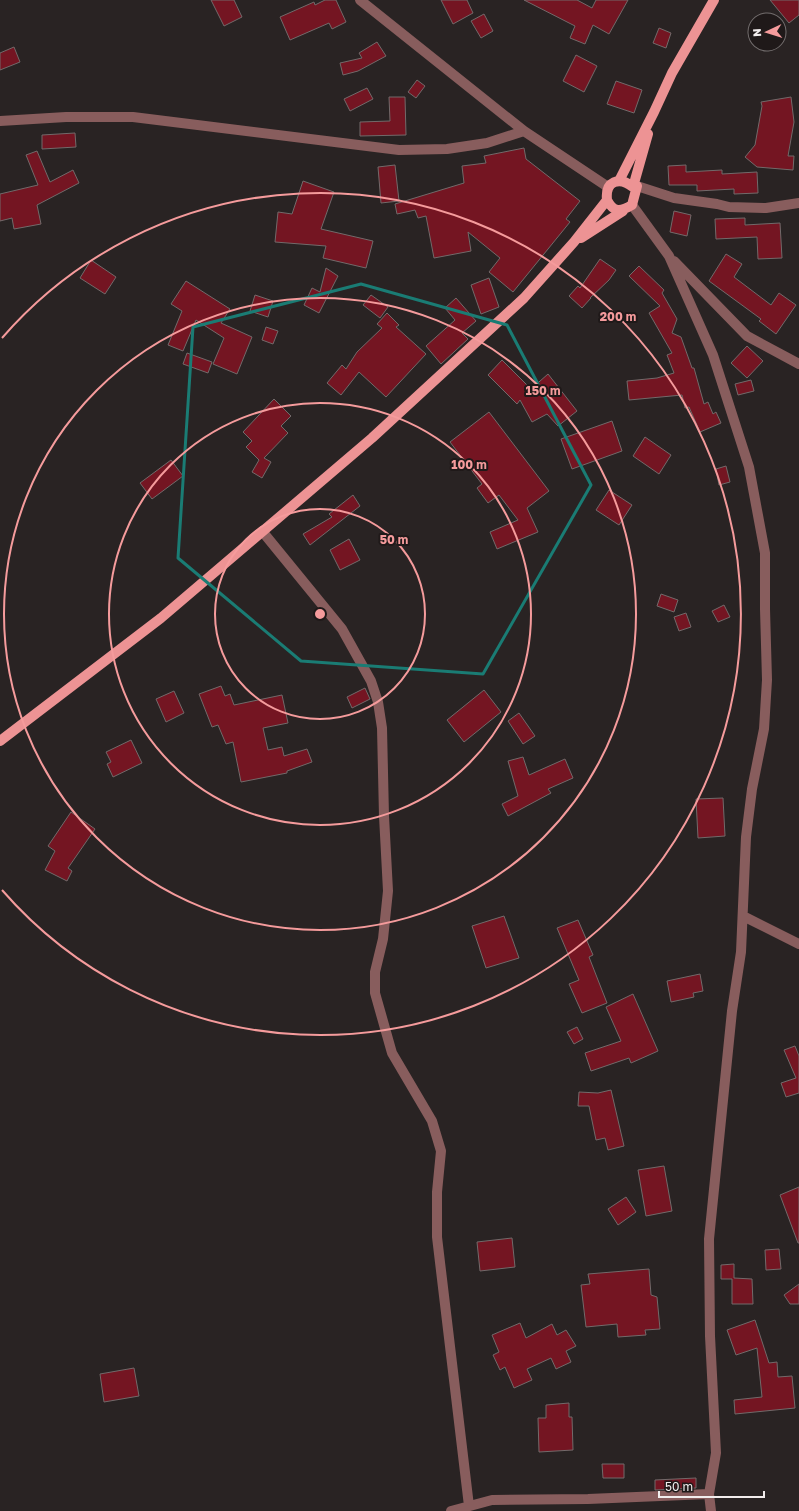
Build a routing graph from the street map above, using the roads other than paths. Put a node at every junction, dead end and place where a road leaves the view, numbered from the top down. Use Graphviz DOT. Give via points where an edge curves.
graph roads {
  1 [pos="360,0"];
  2 [pos="714,0"];
  3 [pos="654,112"];
  4 [pos="0,121"];
  5 [pos="524,131"];
  6 [pos="619,181"];
  7 [pos="635,186"];
  8 [pos="608,187"];
  9 [pos="607,200"];
  10 [pos="799,203"];
  11 [pos="632,205"];
  12 [pos="623,211"];
  13 [pos="574,242"];
  14 [pos="669,256"];
  15 [pos="799,364"];
  16 [pos="262,531"];
  17 [pos="0,740"];
  18 [pos="742,916"];
  19 [pos="799,944"];
  20 [pos="709,1494"];
  21 [pos="469,1506"];
  22 [pos="451,1511"];
  23 [pos="711,1511"];
  1 -- 5 [label="street"];
  2 -- 3 [label="main road" via="672,73"];
  3 -- 6 [label="main road"];
  3 -- 7 [label="main road"];
  4 -- 5 [label="street" via="66,117 132,118 399,150 447,149 487,143"];
  5 -- 8 [label="street"];
  6 -- 7 [label="main road"];
  6 -- 8 [label="main road"];
  7 -- 10 [label="street" via="674,198 729,207 766,208"];
  7 -- 11 [label="main road"];
  8 -- 9 [label="main road"];
  9 -- 12 [label="main road" via="610,206"];
  9 -- 13 [label="main road"];
  11 -- 12 [label="main road"];
  11 -- 14 [label="street"];
  12 -- 13 [label="main road"];
  13 -- 16 [label="main road" via="518,303 372,438"];
  14 -- 15 [label="street" via="746,336"];
  14 -- 18 [label="street" via="713,355 749,467 765,553 765,722 746,837"];
  16 -- 17 [label="main road" via="161,618"];
  16 -- 21 [label="street" via="342,629 371,681 378,702 382,728 388,891 375,972 375,993 392,1053 432,1121 442,1151 437,1192 437,1237"];
  18 -- 19 [label="street"];
  18 -- 20 [label="street" via="741,952 732,1011 709,1239 710,1336 716,1453"];
  20 -- 21 [label="street" via="492,1500"];
  20 -- 23 [label="street"];
  21 -- 22 [label="street"];
}
